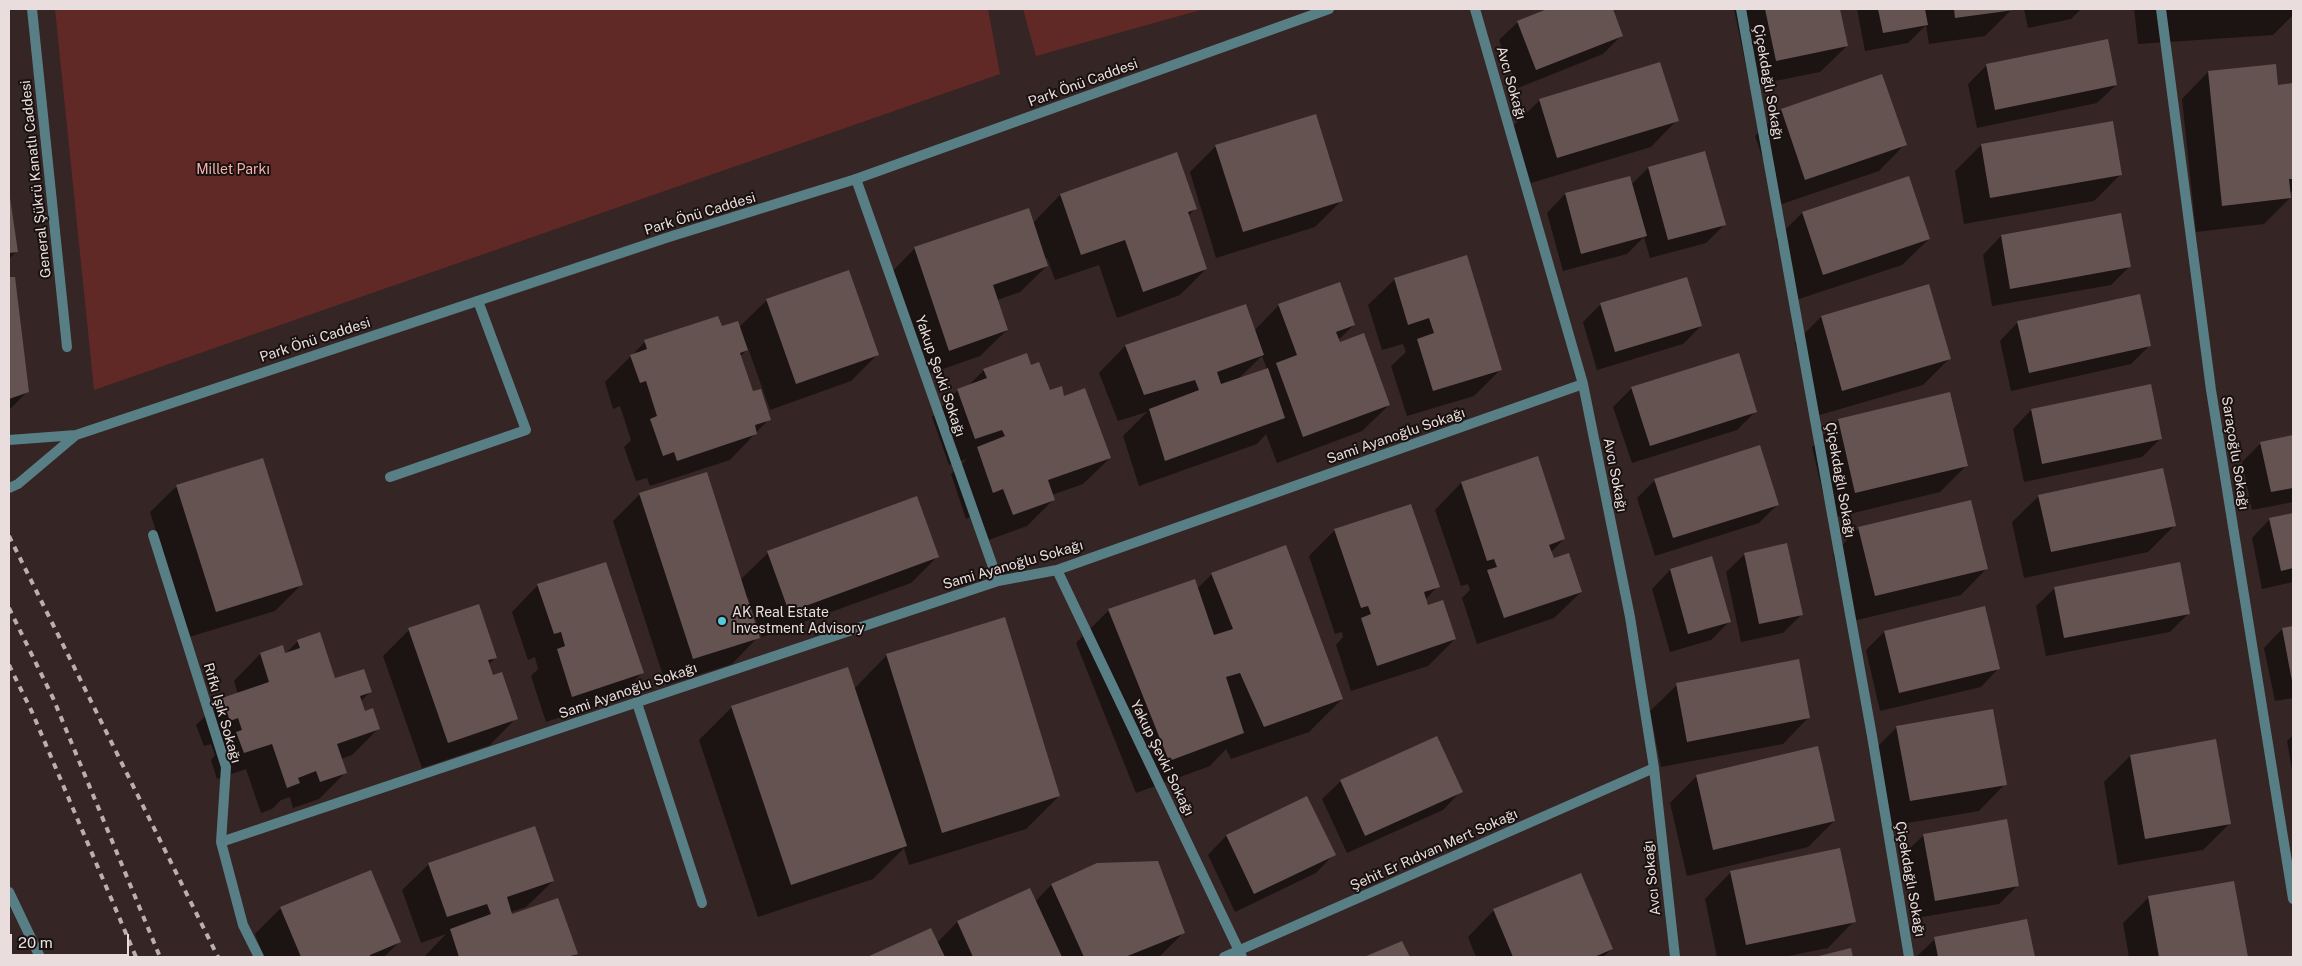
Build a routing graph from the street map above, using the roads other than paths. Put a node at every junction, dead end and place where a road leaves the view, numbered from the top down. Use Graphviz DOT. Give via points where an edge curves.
graph roads {
  1 [pos="32,9"];
  2 [pos="1329,9"];
  3 [pos="1475,9"];
  4 [pos="1741,9"];
  5 [pos="2161,9"];
  6 [pos="856,179"];
  7 [pos="478,301"];
  8 [pos="67,347"];
  9 [pos="1583,384"];
  10 [pos="76,435"];
  11 [pos="9,440"];
  12 [pos="390,477"];
  13 [pos="13,486"];
  14 [pos="153,535"];
  15 [pos="1057,570"];
  16 [pos="998,581"];
  17 [pos="637,702"];
  18 [pos="1654,768"];
  19 [pos="221,842"];
  20 [pos="9,892"];
  21 [pos="2293,899"];
  22 [pos="702,903"];
  23 [pos="1241,954"];
  24 [pos="40,957"];
  25 [pos="258,957"];
  26 [pos="1224,957"];
  27 [pos="1675,957"];
  28 [pos="1909,957"];
  1 -- 8 [label="street, General Şükrü Kanatlı Caddesi"];
  2 -- 6 [label="street, Park Önü Caddesi"];
  3 -- 9 [label="street, Avcı Sokağı"];
  4 -- 28 [label="street, Çiçekdağlı Sokağı"];
  5 -- 21 [label="street, Saraçoğlu Sokağı" via="2211,390"];
  6 -- 7 [label="street, Park Önü Caddesi"];
  6 -- 16 [label="street, Yakup Şevki Sokağı"];
  7 -- 10 [label="street, Park Önü Caddesi"];
  7 -- 12 [label="street" via="526,430"];
  9 -- 15 [label="street, Sami Ayanoğlu Sokağı"];
  9 -- 18 [label="street, Avcı Sokağı" via="1630,617"];
  10 -- 11 [label="street"];
  10 -- 13 [label="street"];
  14 -- 19 [label="street, Rıfkı Işık Sokağı" via="226,767"];
  15 -- 16 [label="street, Sami Ayanoğlu Sokağı"];
  15 -- 23 [label="street, Yakup Şevki Sokağı"];
  16 -- 17 [label="street, Sami Ayanoğlu Sokağı"];
  17 -- 19 [label="street, Sami Ayanoğlu Sokağı"];
  17 -- 22 [label="street"];
  18 -- 23 [label="street, Şehit Er Rıdvan Mert Sokağı"];
  18 -- 27 [label="street, Avcı Sokağı"];
  19 -- 25 [label="street, Rıfkı Işık Sokağı" via="243,925"];
  20 -- 24 [label="street"];
  23 -- 26 [label="street, Şehit Er Rıdvan Mert Sokağı"];
}
